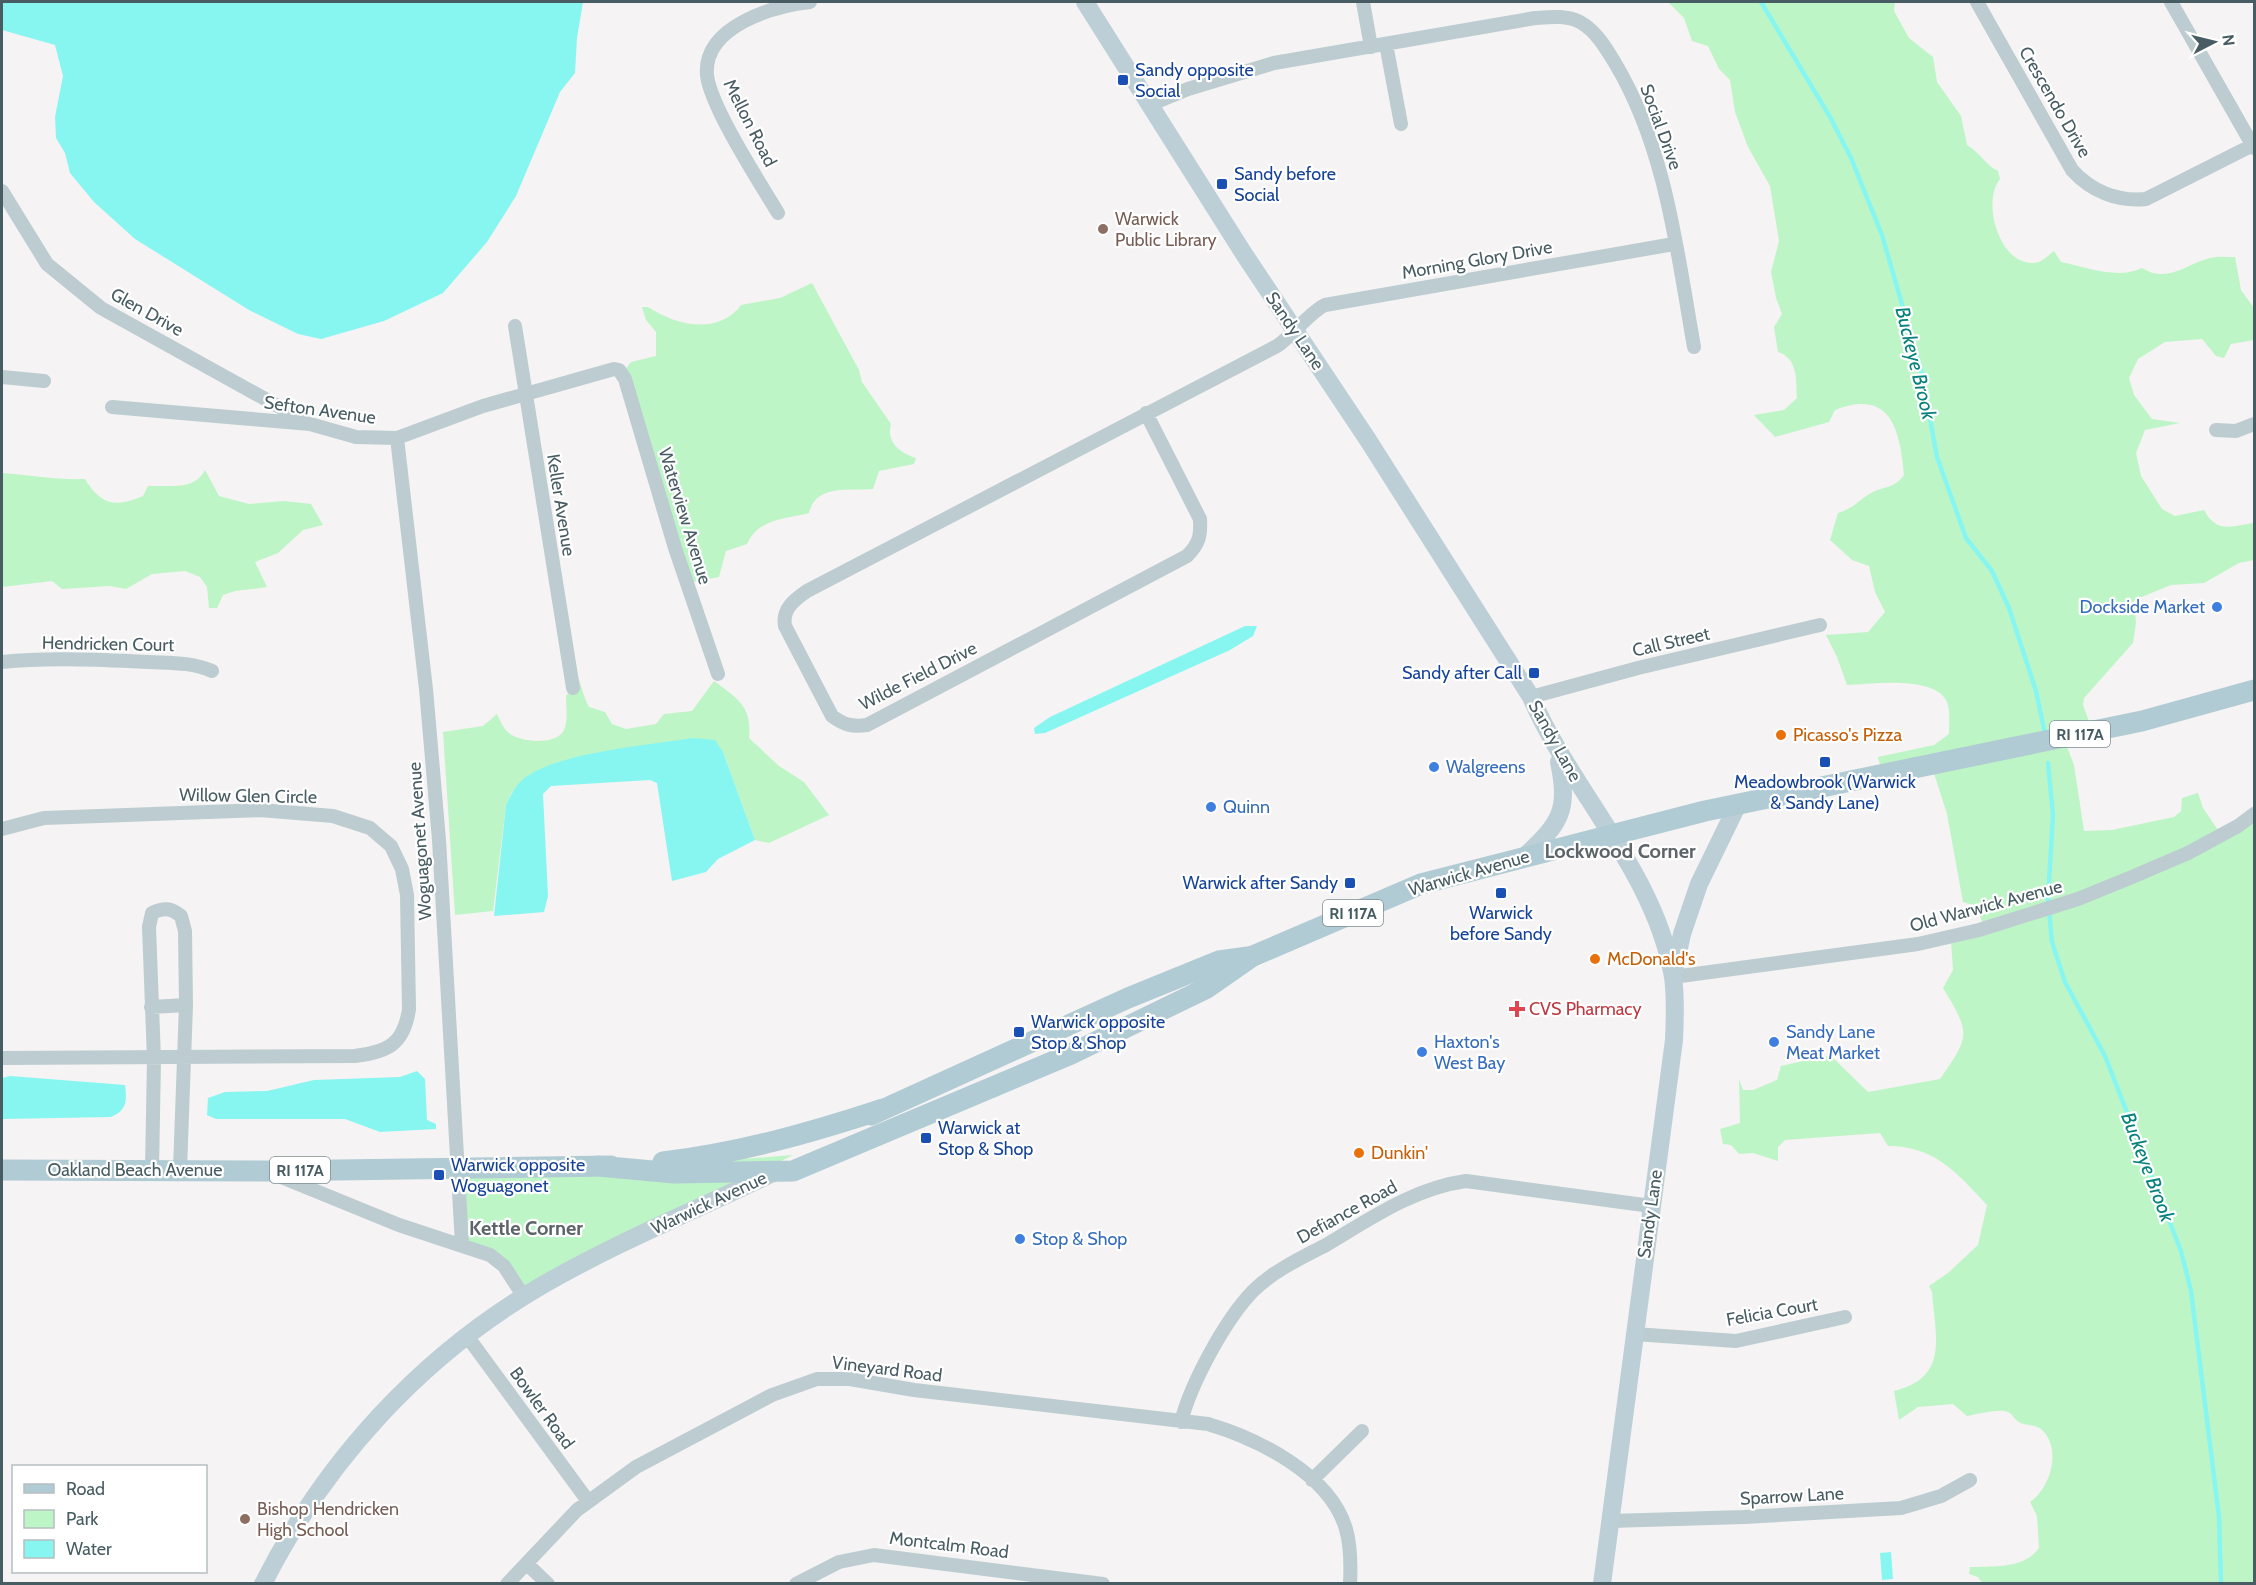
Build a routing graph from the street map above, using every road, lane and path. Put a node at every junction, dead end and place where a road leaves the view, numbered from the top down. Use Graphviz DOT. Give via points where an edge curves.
graph roads {
  1 [pos="810,2"];
  2 [pos="1085,2"];
  3 [pos="1363,2"];
  4 [pos="1977,2"];
  5 [pos="2171,2"];
  6 [pos="1386,44"];
  7 [pos="1371,47"];
  8 [pos="1149,105"];
  9 [pos="1401,124"];
  10 [pos="2254,147"];
  11 [pos="2,191"];
  12 [pos="778,213"];
  13 [pos="1674,244"];
  14 [pos="515,326"];
  15 [pos="1296,332"];
  16 [pos="1694,347"];
  17 [pos="619,370"];
  18 [pos="2,377"];
  19 [pos="44,381"];
  20 [pos="525,394"];
  21 [pos="112,407"];
  22 [pos="1146,413"];
  23 [pos="310,424"];
  24 [pos="2254,424"];
  25 [pos="2216,430"];
  26 [pos="397,438"];
  27 [pos="1820,626"];
  28 [pos="2,662"];
  29 [pos="212,671"];
  30 [pos="718,674"];
  31 [pos="573,688"];
  32 [pos="2254,690"];
  33 [pos="1531,697"];
  34 [pos="1557,751"];
  35 [pos="1738,804"];
  36 [pos="2254,814"];
  37 [pos="2,830"];
  38 [pos="1612,837"];
  39 [pos="1525,856"];
  40 [pos="1253,956"];
  41 [pos="1673,977"];
  42 [pos="186,1005"];
  43 [pos="151,1007"];
  44 [pos="2,1058"];
  45 [pos="183,1058"];
  46 [pos="154,1059"];
  47 [pos="883,1109"];
  48 [pos="598,1166"];
  49 [pos="180,1169"];
  50 [pos="456,1169"];
  51 [pos="2,1170"];
  52 [pos="152,1170"];
  53 [pos="268,1171"];
  54 [pos="783,1172"];
  55 [pos="1651,1206"];
  56 [pos="462,1244"];
  57 [pos="524,1298"];
  58 [pos="1845,1317"];
  59 [pos="1634,1334"];
  60 [pos="467,1336"];
  61 [pos="1181,1422"];
  62 [pos="1362,1431"];
  63 [pos="1312,1480"];
  64 [pos="1970,1480"];
  65 [pos="588,1502"];
  66 [pos="1611,1521"];
  67 [pos="527,1564"];
  68 [pos="262,1584"];
  69 [pos="507,1584"];
  70 [pos="548,1584"];
  71 [pos="796,1584"];
  72 [pos="1104,1584"];
  73 [pos="1350,1584"];
  74 [pos="1602,1584"];
  1 -- 12 [label="street, Mellon Road" via="778,8 742,22 723,36 708,66 715,101"];
  2 -- 8 [label="main road, Sandy Lane"];
  3 -- 7 [label="street"];
  4 -- 10 [label="street, Crescendo Drive" via="2072,170 2106,195 2145,199"];
  5 -- 10 [label="street"];
  6 -- 7 [label="street, Social Drive"];
  6 -- 9 [label="street"];
  6 -- 13 [label="street, Social Drive" via="1535,18 1555,16 1579,21 1607,50 1641,111 1659,167"];
  7 -- 8 [label="street, Social Drive" via="1274,63 1188,88"];
  8 -- 15 [label="main road, Sandy Lane"];
  11 -- 23 [label="street, Glen Drive" via="47,264 76,290 100,308"];
  13 -- 15 [label="street, Morning Glory Drive" via="1325,305"];
  13 -- 16 [label="street, Social Drive"];
  14 -- 20 [label="street, Keller Avenue"];
  15 -- 22 [label="street, Wilde Field Drive" via="1277,346"];
  15 -- 33 [label="main road, Sandy Lane"];
  17 -- 20 [label="street, Sefton Avenue"];
  17 -- 30 [label="street, Waterview Avenue"];
  18 -- 19 [label="street"];
  20 -- 26 [label="street, Sefton Avenue"];
  20 -- 31 [label="street, Keller Avenue"];
  21 -- 23 [label="street, Sefton Avenue"];
  22 -- 22 [label="street, Wilde Field Drive" via="1200,519 1201,534 1187,556 867,725 854,727 832,716 787,633 785,614 792,602"];
  23 -- 26 [label="street, Sefton Avenue" via="356,437"];
  24 -- 25 [label="street" via="2236,431"];
  26 -- 50 [label="street, Woguagonet Avenue" via="439,840"];
  27 -- 33 [label="street, Call Street"];
  28 -- 29 [label="street, Hendricken Court" via="164,662 191,664"];
  32 -- 35 [label="main road, Warwick Avenue / RI 117A" via="2142,721"];
  33 -- 34 [label="main road, Sandy Lane"];
  34 -- 38 [label="main road, Sandy Lane"];
  34 -- 39 [label="main road" via="1565,791 1561,817"];
  35 -- 38 [label="main road, Warwick Avenue / RI 117A"];
  35 -- 41 [label="main road" via="1699,884"];
  36 -- 41 [label="street, Old Warwick Avenue" via="2161,865 2078,899 1979,930 1918,944"];
  37 -- 45 [label="street, Willow Glen Circle" via="44,819 281,810 355,821 378,832 391,846 402,869 407,895 409,1009 406,1026 397,1041 379,1053 355,1056"];
  38 -- 39 [label="main road, Warwick Avenue / RI 117A"];
  38 -- 41 [label="main road, Sandy Lane" via="1648,902"];
  39 -- 40 [label="main road, Warwick Avenue / RI 117A" via="1419,885"];
  40 -- 47 [label="main road, Warwick Avenue / RI 117A" via="1219,961 1128,998"];
  40 -- 54 [label="main road, Warwick Avenue / RI 117A" via="1208,988 1091,1044"];
  41 -- 55 [label="main road, Sandy Lane" via="1674,1041"];
  42 -- 43 [label="street"];
  42 -- 43 [label="street" via="185,931 181,916 161,908 152,913 149,927"];
  42 -- 45 [label="street"];
  43 -- 46 [label="street"];
  44 -- 46 [label="street, Willow Glen Circle"];
  45 -- 46 [label="street, Willow Glen Circle"];
  45 -- 49 [label="street"];
  46 -- 52 [label="street"];
  47 -- 48 [label="main road, Oakland Beach Avenue / RI 117A" via="756,1148 633,1166"];
  47 -- 54 [label="main road, Warwick Avenue" via="788,1158"];
  48 -- 50 [label="main road, Oakland Beach Avenue / RI 117A"];
  48 -- 54 [label="main road, Oakland Beach Avenue / RI 117A" via="674,1173"];
  49 -- 52 [label="main road, Oakland Beach Avenue / RI 117A"];
  49 -- 53 [label="main road, Oakland Beach Avenue / RI 117A"];
  50 -- 53 [label="main road, Oakland Beach Avenue / RI 117A"];
  50 -- 56 [label="street, Woguagonet Avenue"];
  51 -- 52 [label="main road, Oakland Beach Avenue / RI 117A"];
  53 -- 56 [label="street, Oakland Beach Avenue" via="346,1205"];
  54 -- 57 [label="main road, Warwick Avenue" via="629,1241"];
  55 -- 59 [label="main road, Sandy Lane"];
  55 -- 61 [label="street, Defiance Road" via="1466,1181 1444,1184 1401,1202 1260,1284 1242,1304 1194,1382"];
  56 -- 57 [label="street, Oakland Beach Avenue" via="490,1255 504,1266"];
  57 -- 60 [label="main road, Warwick Avenue"];
  58 -- 59 [label="street, Felicia Court" via="1736,1341"];
  59 -- 66 [label="main road, Sandy Lane"];
  60 -- 65 [label="street, Bowler Road"];
  60 -- 68 [label="main road, Warwick Avenue" via="410,1386 349,1449 292,1527"];
  61 -- 63 [label="street, Vineyard Road" via="1208,1424 1258,1442 1286,1458"];
  61 -- 65 [label="street, Vineyard Road" via="850,1379 817,1379 772,1395 713,1424 662,1452"];
  62 -- 63 [label="street"];
  63 -- 73 [label="street, Vineyard Road" via="1346,1528"];
  64 -- 66 [label="street, Sparrow Lane" via="1941,1496 1901,1508"];
  65 -- 67 [label="street, Vineyard Road" via="562,1524"];
  66 -- 74 [label="main road, Sandy Lane"];
  67 -- 69 [label="street, Vineyard Road"];
  67 -- 70 [label="street"];
  71 -- 72 [label="street, Montcalm Road" via="839,1562 874,1555"];
}
